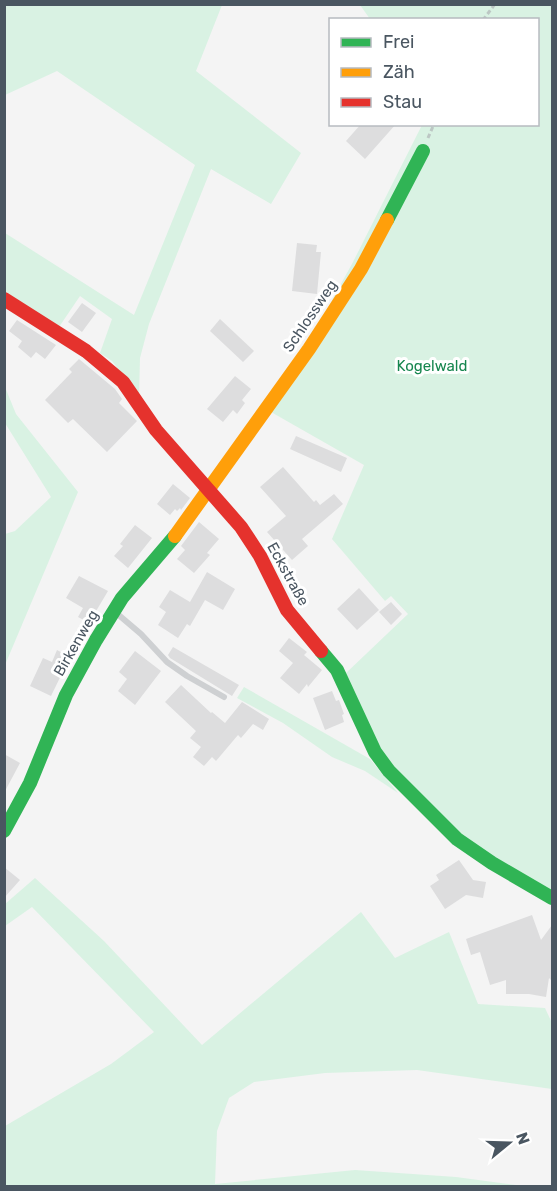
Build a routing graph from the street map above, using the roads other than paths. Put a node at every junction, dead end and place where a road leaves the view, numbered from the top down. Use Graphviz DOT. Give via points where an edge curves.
graph roads {
  1 [pos="423,151"];
  2 [pos="4,299"];
  3 [pos="209,490"];
  4 [pos="114,611"];
  5 [pos="224,697"];
  6 [pos="4,831"];
  7 [pos="552,898"];
  1 -- 3 [label="street, Schlossweg" via="361,269"];
  2 -- 3 [label="street, Eckstraße" via="78,345 114,373 156,430"];
  3 -- 4 [label="street, Birkenweg"];
  3 -- 7 [label="street, Eckstraße" via="260,556 287,610 337,670 375,752 389,771 457,839"];
  4 -- 5 [label="lane" via="167,662"];
  4 -- 6 [label="street, Birkenweg" via="66,694 30,783"];
}
